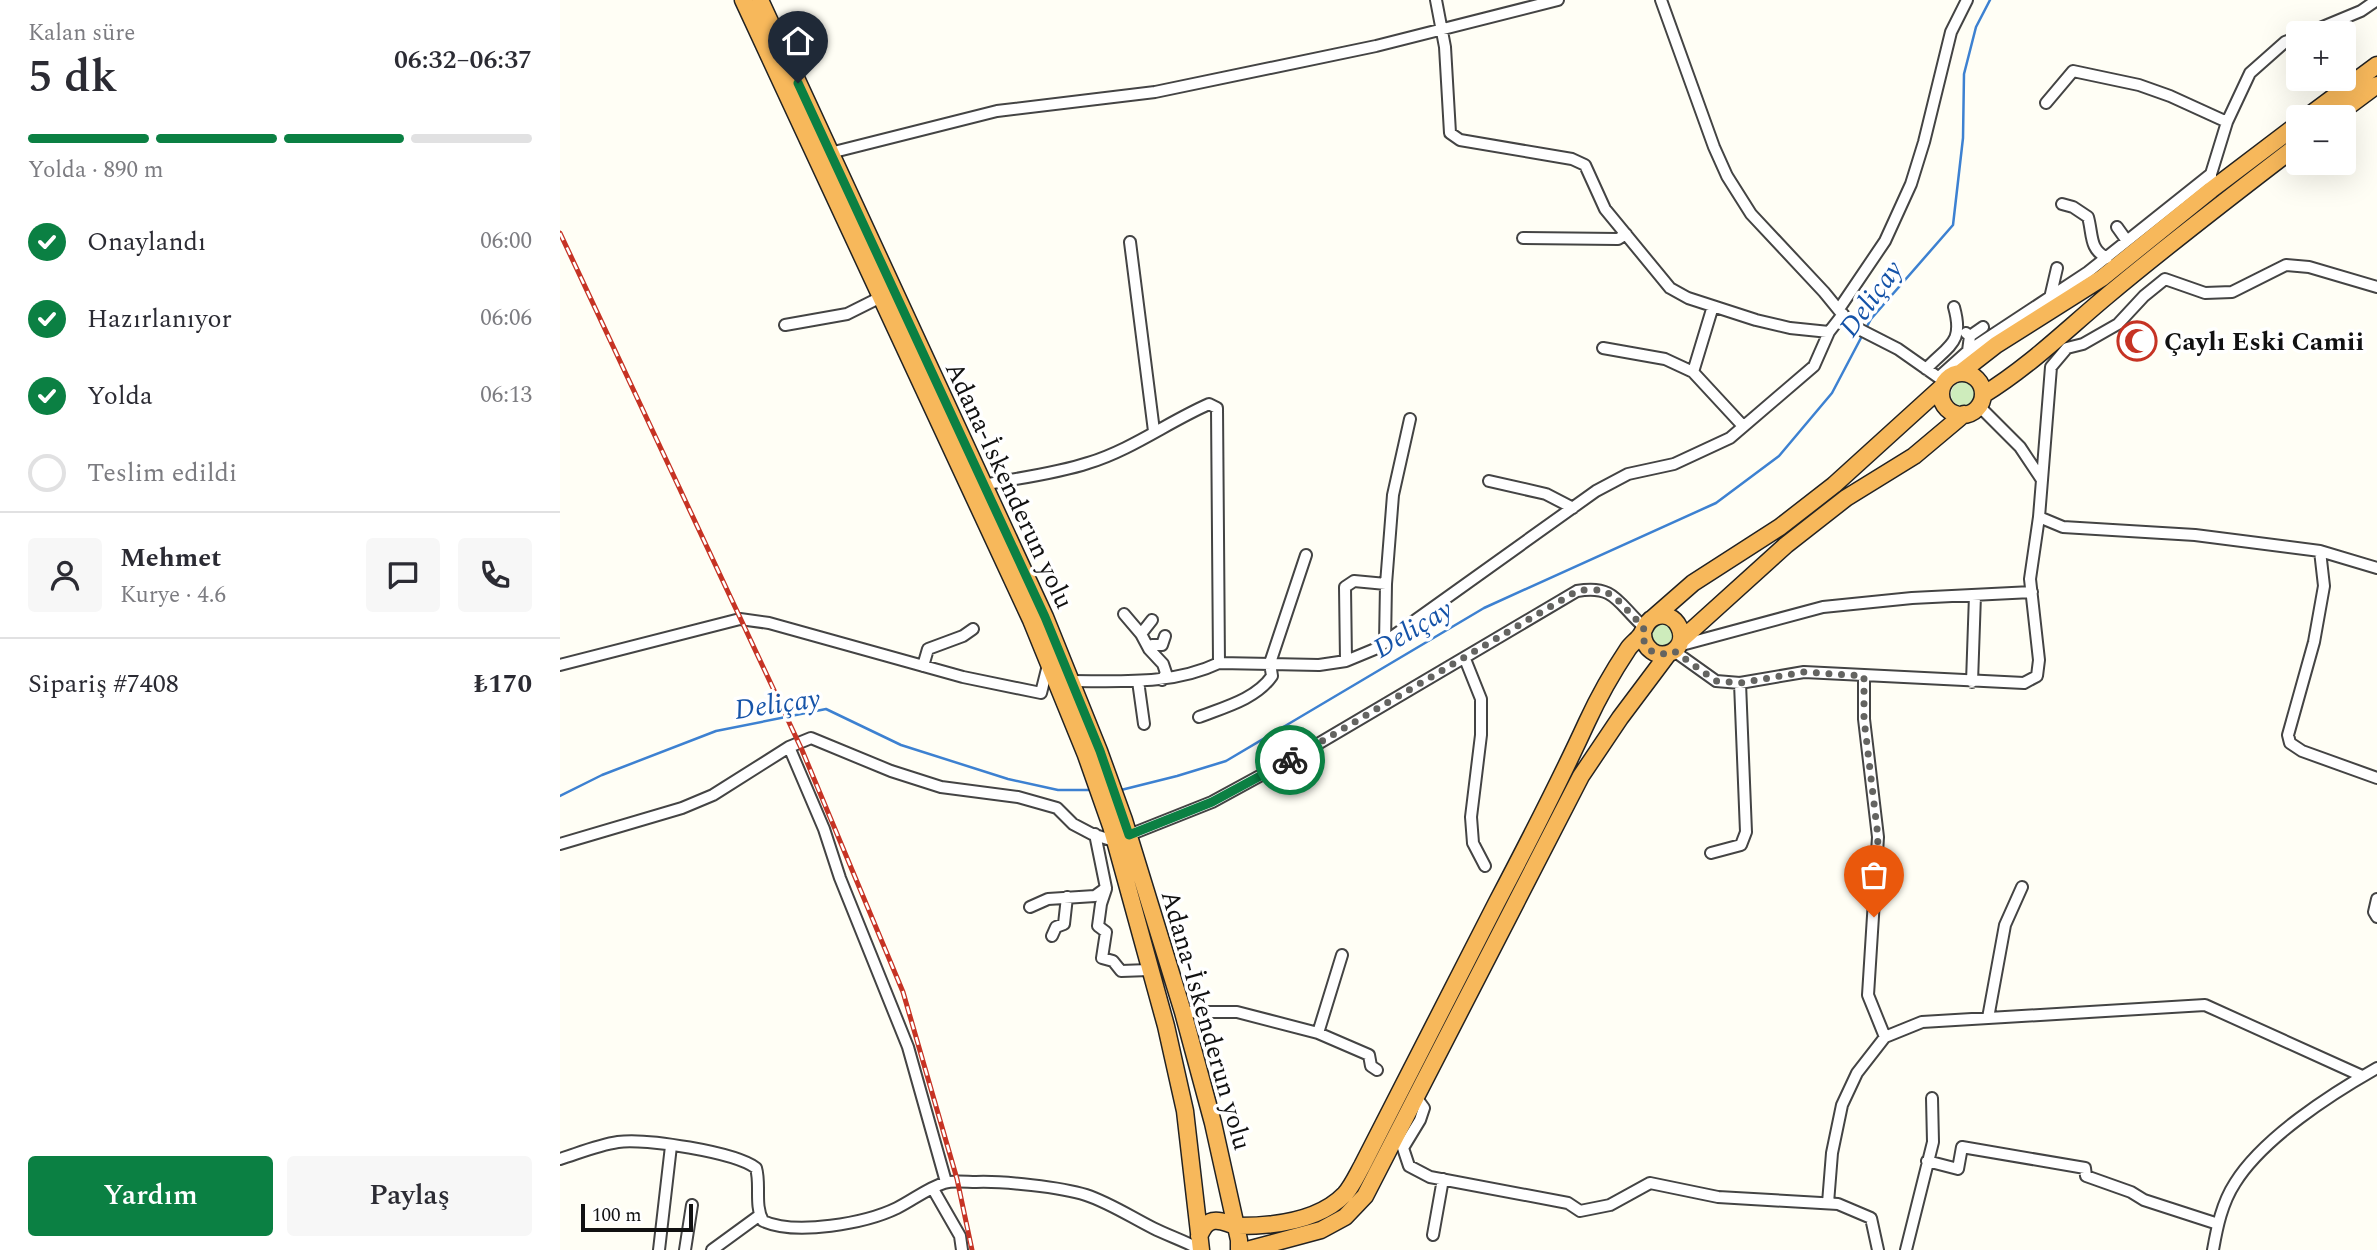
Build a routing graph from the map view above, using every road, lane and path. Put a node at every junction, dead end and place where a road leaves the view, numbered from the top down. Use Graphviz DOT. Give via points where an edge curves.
graph roads {
  1 [pos="743,0"];
  2 [pos="760,0"];
  3 [pos="1436,0"];
  4 [pos="1558,0"];
  5 [pos="1661,0"];
  6 [pos="1968,0"];
  7 [pos="2376,0"];
  8 [pos="2337,21"];
  9 [pos="1441,30"];
  10 [pos="2286,43"];
  11 [pos="2377,65"];
  12 [pos="2377,85"];
  13 [pos="2046,103"];
  14 [pos="2323,105"];
  15 [pos="2350,105"];
  16 [pos="2227,122"];
  17 [pos="2286,132"];
  18 [pos="830,153"];
  19 [pos="2286,154"];
  20 [pos="2211,182"];
  21 [pos="2062,204"];
  22 [pos="2117,227"];
  23 [pos="1626,234"];
  24 [pos="1523,238"];
  25 [pos="1130,242"];
  26 [pos="2127,242"];
  27 [pos="2106,258"];
  28 [pos="2057,268"];
  29 [pos="2043,281"];
  30 [pos="2377,287"];
  31 [pos="881,297"];
  32 [pos="2050,297"];
  33 [pos="1713,306"];
  34 [pos="1954,307"];
  35 [pos="1841,312"];
  36 [pos="785,325"];
  37 [pos="1959,326"];
  38 [pos="1983,327"];
  39 [pos="1829,332"];
  40 [pos="1970,336"];
  41 [pos="1603,348"];
  42 [pos="1968,351"];
  43 [pos="1926,369"];
  44 [pos="1693,372"];
  45 [pos="1960,373"];
  46 [pos="1942,382"];
  47 [pos="1981,400"];
  48 [pos="1964,414"];
  49 [pos="1410,419"];
  50 [pos="1743,426"];
  51 [pos="1154,431"];
  52 [pos="2042,480"];
  53 [pos="1489,481"];
  54 [pos="983,485"];
  55 [pos="1573,508"];
  56 [pos="2039,517"];
  57 [pos="2320,551"];
  58 [pos="1307,555"];
  59 [pos="2377,568"];
  60 [pos="1386,584"];
  61 [pos="2032,592"];
  62 [pos="1975,595"];
  63 [pos="1124,614"];
  64 [pos="1152,620"];
  65 [pos="1647,626"];
  66 [pos="973,629"];
  67 [pos="1141,634"];
  68 [pos="1165,636"];
  69 [pos="1385,643"];
  70 [pos="1675,648"];
  71 [pos="1149,649"];
  72 [pos="1465,659"];
  73 [pos="1346,661"];
  74 [pos="1219,663"];
  75 [pos="1270,663"];
  76 [pos="560,665"];
  77 [pos="1048,665"];
  78 [pos="923,666"];
  79 [pos="1864,676"];
  80 [pos="1162,680"];
  81 [pos="1071,681"];
  82 [pos="1138,681"];
  83 [pos="1972,682"];
  84 [pos="1740,683"];
  85 [pos="1199,717"];
  86 [pos="1144,724"];
  87 [pos="789,747"];
  88 [pos="1093,753"];
  89 [pos="2377,778"];
  90 [pos="1120,830"];
  91 [pos="1095,835"];
  92 [pos="560,844"];
  93 [pos="1712,853"];
  94 [pos="1485,866"];
  95 [pos="2022,887"];
  96 [pos="1106,888"];
  97 [pos="1067,897"];
  98 [pos="2377,899"];
  99 [pos="1030,907"];
  100 [pos="2377,917"];
  101 [pos="1052,936"];
  102 [pos="1342,955"];
  103 [pos="1149,970"];
  104 [pos="1183,1012"];
  105 [pos="1988,1018"];
  106 [pos="1318,1033"];
  107 [pos="1885,1037"];
  108 [pos="2377,1068"];
  109 [pos="1377,1070"];
  110 [pos="2362,1076"];
  111 [pos="1416,1097"];
  112 [pos="1933,1098"];
  113 [pos="671,1146"];
  114 [pos="560,1159"];
  115 [pos="1927,1161"];
  116 [pos="1443,1180"];
  117 [pos="946,1182"];
  118 [pos="933,1189"];
  119 [pos="1828,1203"];
  120 [pos="692,1205"];
  121 [pos="760,1215"];
  122 [pos="2218,1224"];
  123 [pos="1235,1227"];
  124 [pos="1433,1235"];
  125 [pos="1201,1246"];
  126 [pos="659,1250"];
  127 [pos="685,1250"];
  128 [pos="712,1250"];
  129 [pos="962,1250"];
  130 [pos="1239,1250"];
  131 [pos="1247,1250"];
  132 [pos="1878,1250"];
  133 [pos="1906,1250"];
  134 [pos="2213,1250"];
  1 -- 31 [label="highway"];
  2 -- 18 [label="highway, Adana-İskenderun yolu"];
  3 -- 9 [label="street"];
  4 -- 9 [label="street"];
  5 -- 35 [label="street" via="1727,176 1751,214"];
  6 -- 35 [label="street" via="1951,33 1911,184 1885,241"];
  7 -- 8 [label="street"];
  9 -- 18 [label="street" via="1155,92 997,111"];
  9 -- 23 [label="street" via="1450,134 1460,140 1585,165 1605,209"];
  10 -- 16 [label="street" via="2250,73"];
  11 -- 14 [label="highway"];
  12 -- 15 [label="highway"];
  13 -- 16 [label="street" via="2073,71 2139,85"];
  16 -- 20 [label="street"];
  17 -- 20 [label="highway"];
  18 -- 54 [label="highway, Adana-İskenderun yolu"];
  19 -- 47 [label="highway"];
  20 -- 26 [label="street"];
  20 -- 45 [label="highway" via="2102,278"];
  21 -- 27 [label="street" via="2088,218 2092,246"];
  22 -- 26 [label="street"];
  23 -- 24 [label="street" via="1618,239"];
  23 -- 33 [label="street" via="1670,288"];
  25 -- 51 [label="street"];
  26 -- 27 [label="street"];
  27 -- 32 [label="street"];
  28 -- 32 [label="street"];
  29 -- 32 [label="street"];
  30 -- 52 [label="street" via="2286,265 2232,292 2205,293 2165,279 2118,324 2067,348 2051,367"];
  31 -- 36 [label="street" via="847,314"];
  31 -- 77 [label="highway"];
  32 -- 42 [label="street"];
  33 -- 39 [label="street" via="1779,326"];
  33 -- 44 [label="street"];
  34 -- 37 [label="street"];
  35 -- 39 [label="street"];
  35 -- 43 [label="street" via="1851,325"];
  37 -- 40 [label="street"];
  37 -- 43 [label="street" via="1955,342"];
  38 -- 40 [label="street"];
  39 -- 50 [label="street" via="1814,366"];
  40 -- 42 [label="street"];
  41 -- 44 [label="street" via="1665,359"];
  42 -- 46 [label="street"];
  43 -- 46 [label="street"];
  44 -- 50 [label="street"];
  45 -- 46 [label="highway"];
  45 -- 47 [label="highway" via="1976,379"];
  46 -- 48 [label="highway" via="1948,409"];
  46 -- 65 [label="highway" via="1834,485 1780,527 1693,583"];
  47 -- 48 [label="highway"];
  47 -- 52 [label="street"];
  48 -- 70 [label="highway" via="1913,456 1846,498 1786,545"];
  49 -- 60 [label="street" via="1393,495"];
  50 -- 55 [label="street" via="1730,438 1674,464 1628,474"];
  51 -- 54 [label="street" via="1088,463"];
  51 -- 74 [label="street" via="1209,404 1217,408"];
  52 -- 56 [label="street"];
  53 -- 55 [label="street" via="1546,494"];
  54 -- 81 [label="highway, Adana-İskenderun yolu"];
  55 -- 69 [label="street"];
  56 -- 57 [label="street" via="2063,527"];
  56 -- 61 [label="street"];
  57 -- 59 [label="street"];
  57 -- 89 [label="street" via="2324,586 2288,735 2290,743"];
  58 -- 75 [label="street"];
  60 -- 69 [label="street"];
  60 -- 73 [label="street" via="1354,581 1345,587"];
  61 -- 62 [label="street"];
  61 -- 83 [label="street" via="2037,676 2024,683"];
  62 -- 70 [label="street" via="1823,607"];
  62 -- 83 [label="street"];
  63 -- 67 [label="street"];
  64 -- 67 [label="street"];
  65 -- 70 [label="highway" via="1643,640 1650,650 1662,654"];
  65 -- 70 [label="highway" via="1665,616 1676,622 1681,634"];
  65 -- 72 [label="street" via="1624,610 1611,593 1593,588 1577,591"];
  65 -- 123 [label="highway" via="1604,685 1522,854 1346,1192 1314,1215"];
  66 -- 78 [label="street" via="928,649"];
  67 -- 71 [label="street"];
  68 -- 71 [label="street" via="1162,645"];
  69 -- 73 [label="street"];
  70 -- 84 [label="street" via="1716,681"];
  70 -- 111 [label="highway" via="1581,776"];
  71 -- 80 [label="street" via="1163,664 1166,673"];
  72 -- 90 [label="street" via="1212,802"];
  72 -- 94 [label="street" via="1481,699 1471,817 1474,843"];
  73 -- 75 [label="street"];
  74 -- 75 [label="street"];
  74 -- 80 [label="street"];
  75 -- 85 [label="street" via="1272,676 1264,688"];
  76 -- 78 [label="street" via="748,619"];
  77 -- 78 [label="street" via="1041,693"];
  77 -- 88 [label="highway"];
  79 -- 83 [label="street"];
  79 -- 84 [label="street" via="1804,672"];
  79 -- 107 [label="street" via="1864,719 1878,837 1868,995"];
  80 -- 82 [label="street"];
  81 -- 82 [label="street"];
  81 -- 88 [label="highway, Adana-İskenderun yolu"];
  82 -- 86 [label="street"];
  84 -- 93 [label="street" via="1746,832 1741,845"];
  87 -- 91 [label="street" via="811,738 941,787 1039,802 1057,808 1073,824"];
  87 -- 92 [label="street" via="713,795"];
  87 -- 117 [label="street" via="904,1036"];
  88 -- 90 [label="highway, Adana-İskenderun yolu"];
  90 -- 91 [label="street"];
  90 -- 103 [label="highway, Adana-İskenderun yolu"];
  90 -- 104 [label="highway, Adana-İskenderun yolu"];
  91 -- 96 [label="street"];
  95 -- 105 [label="street" via="2005,925"];
  96 -- 97 [label="street" via="1095,896"];
  96 -- 103 [label="street" via="1098,926 1106,932 1102,958 1113,961 1121,971"];
  97 -- 99 [label="street"];
  97 -- 101 [label="street" via="1064,925 1056,927"];
  98 -- 100 [label="street"];
  102 -- 106 [label="street"];
  103 -- 125 [label="highway, Adana-İskenderun yolu" via="1185,1111"];
  104 -- 106 [label="street" via="1237,1012"];
  104 -- 123 [label="highway, Adana-İskenderun yolu"];
  105 -- 107 [label="street" via="1922,1022"];
  105 -- 110 [label="street" via="2205,1005"];
  106 -- 109 [label="street" via="1369,1055"];
  107 -- 119 [label="street" via="1857,1073 1842,1105"];
  108 -- 110 [label="street"];
  110 -- 122 [label="street" via="2294,1122 2248,1164 2233,1185"];
  111 -- 116 [label="street" via="1424,1108 1403,1148 1409,1166"];
  111 -- 131 [label="highway" via="1365,1196 1345,1217 1321,1230"];
  112 -- 115 [label="street" via="1933,1142"];
  113 -- 114 [label="street" via="633,1140"];
  113 -- 121 [label="street" via="745,1161 757,1168"];
  113 -- 126 [label="street"];
  115 -- 122 [label="street" via="1958,1169 1962,1147 2085,1168 2086,1176"];
  115 -- 133 [label="street"];
  116 -- 119 [label="street" via="1568,1203 1580,1211 1610,1205 1650,1183 1718,1197"];
  116 -- 124 [label="street"];
  117 -- 118 [label="street"];
  117 -- 125 [label="street" via="1000,1182 1086,1195"];
  118 -- 121 [label="street" via="873,1218 849,1223 795,1228 771,1224"];
  118 -- 129 [label="street" via="960,1236"];
  119 -- 132 [label="street" via="1871,1218"];
  120 -- 127 [label="street"];
  121 -- 128 [label="street"];
  122 -- 134 [label="street"];
  123 -- 125 [label="highway" via="1222,1221 1205,1225"];
  123 -- 130 [label="highway, Adana-İskenderun yolu"];
}
